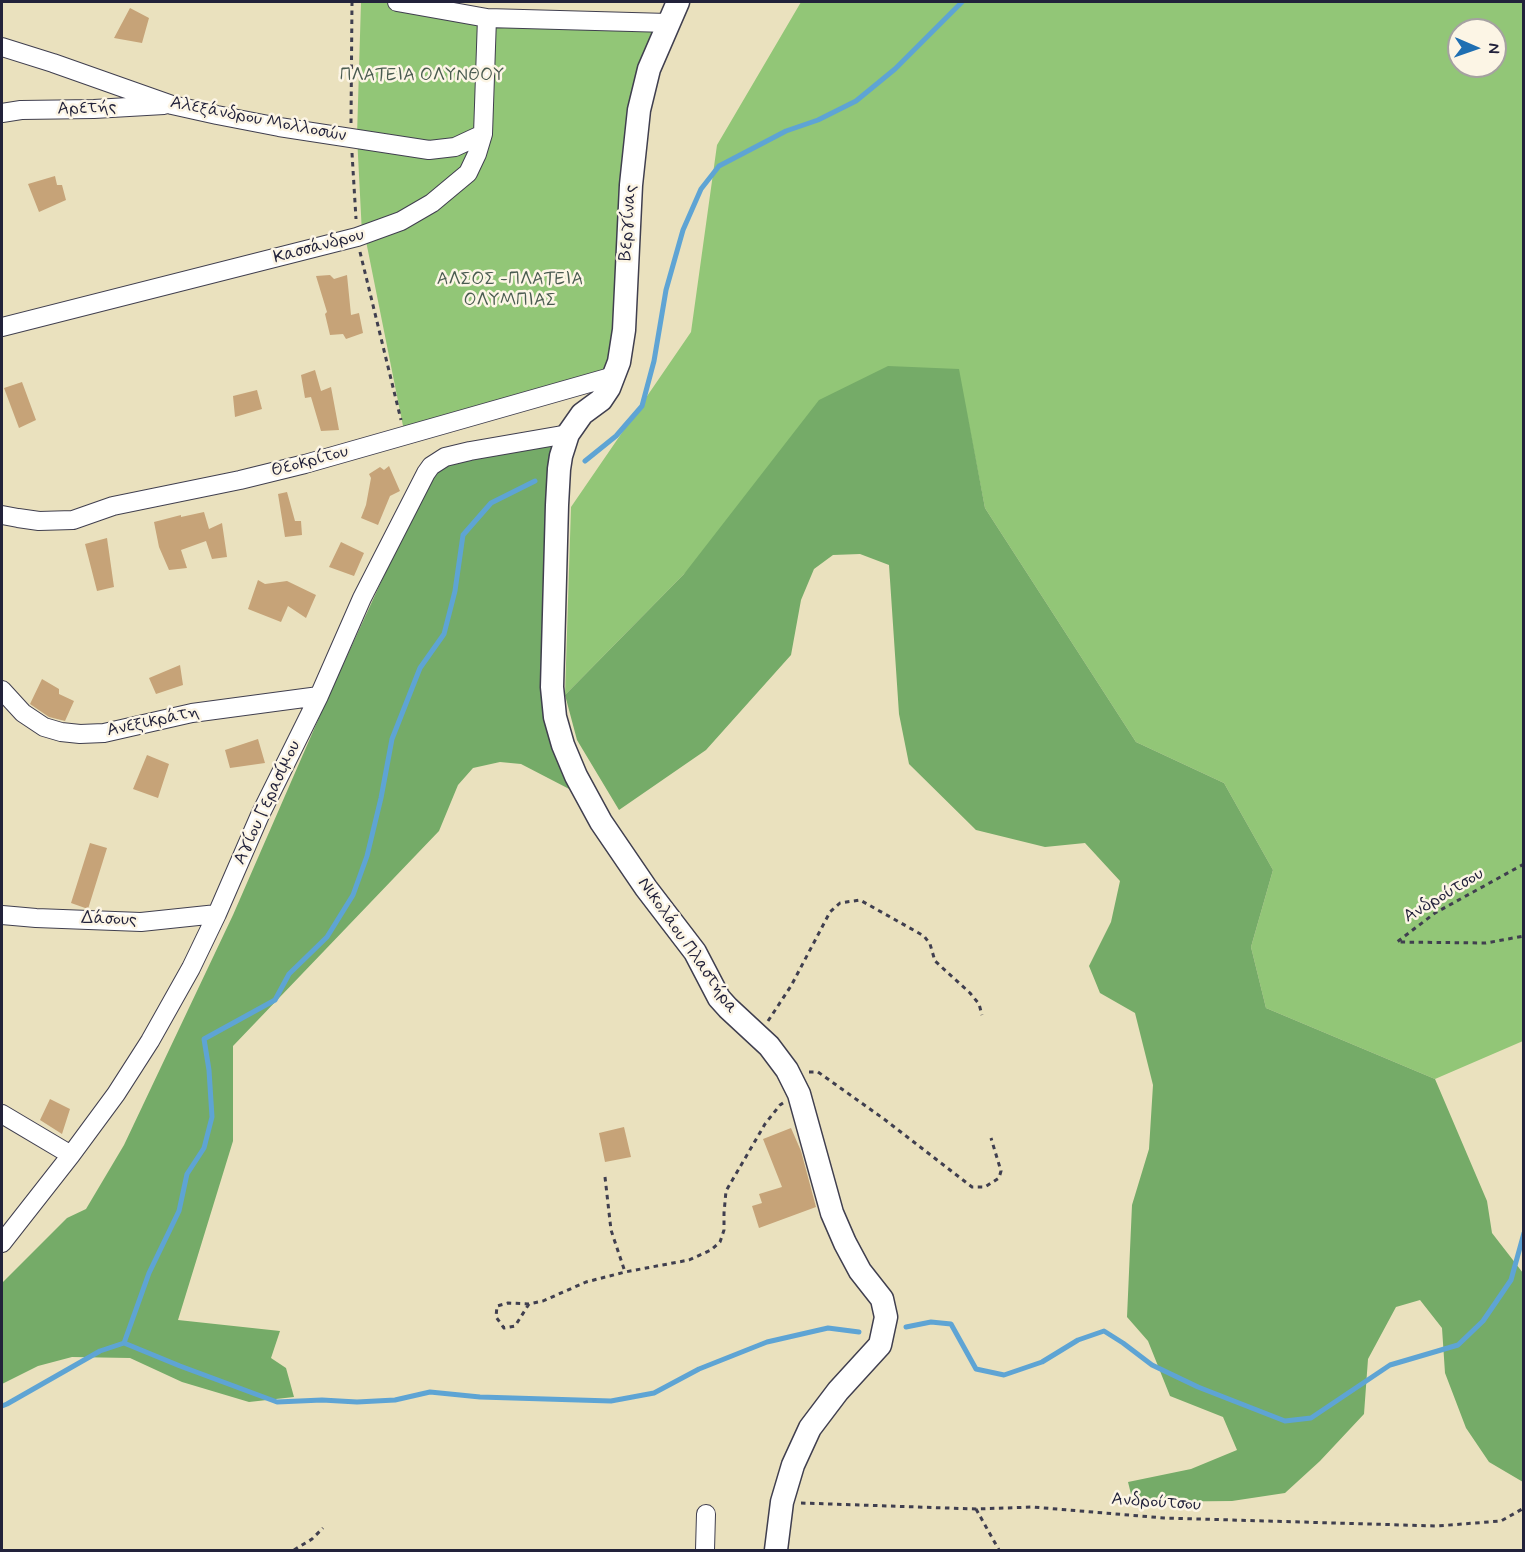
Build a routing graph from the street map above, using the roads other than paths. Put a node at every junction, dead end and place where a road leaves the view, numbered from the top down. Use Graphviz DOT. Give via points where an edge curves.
graph roads {
  1 [pos="397,2"];
  2 [pos="678,2"];
  3 [pos="487,18"];
  4 [pos="668,23"];
  5 [pos="2,47"];
  6 [pos="172,105"];
  7 [pos="2,114"];
  8 [pos="483,134"];
  9 [pos="2,327"];
  10 [pos="614,376"];
  11 [pos="568,434"];
  12 [pos="2,514"];
  13 [pos="2,690"];
  14 [pos="319,696"];
  15 [pos="217,914"];
  16 [pos="2,915"];
  17 [pos="2,1114"];
  18 [pos="71,1155"];
  19 [pos="2,1243"];
  20 [pos="706,1514"];
  21 [pos="705,1551"];
  22 [pos="776,1551"];
  1 -- 3 [label="street"];
  2 -- 4 [label="street, Βεργίνας"];
  3 -- 4 [label="street"];
  3 -- 8 [label="street, Κασσάνδρου"];
  4 -- 10 [label="street, Βεργίνας" via="649,69 639,110 624,330"];
  5 -- 6 [label="street, Αλεξάνδρου Μολλοσών"];
  6 -- 7 [label="street, Αρετής"];
  6 -- 8 [label="street, Αλεξάνδρου Μολλοσών" via="268,125 429,150 455,147"];
  8 -- 9 [label="street, Κασσάνδρου" via="468,172 432,203 373,233"];
  10 -- 11 [label="street, Βεργίνας" via="601,400 582,414"];
  10 -- 12 [label="street, Θεοκρίτου" via="305,464 112,506 73,520 39,521"];
  11 -- 14 [label="street, Αγίου Γερασίμου" via="470,451 445,457 431,466 362,598"];
  11 -- 22 [label="street, Νικολάου Πλαστήρα" via="559,469 552,672 555,717 562,745 601,822 695,952 719,998 759,1035 787,1070 799,1094 832,1213 860,1271 882,1299 886,1317 880,1345 810,1428 782,1502"];
  13 -- 14 [label="street, Ανεξικράτη" via="23,713 44,727 80,734 104,733 192,713"];
  14 -- 15 [label="street, Αγίου Γερασίμου" via="260,815"];
  15 -- 16 [label="street, Δάσους" via="141,922"];
  15 -- 18 [label="street, Αγίου Γερασίμου" via="150,1041"];
  17 -- 18 [label="street"];
  18 -- 19 [label="street, Αγίου Γερασίμου"];
  20 -- 21 [label="street"];
}
